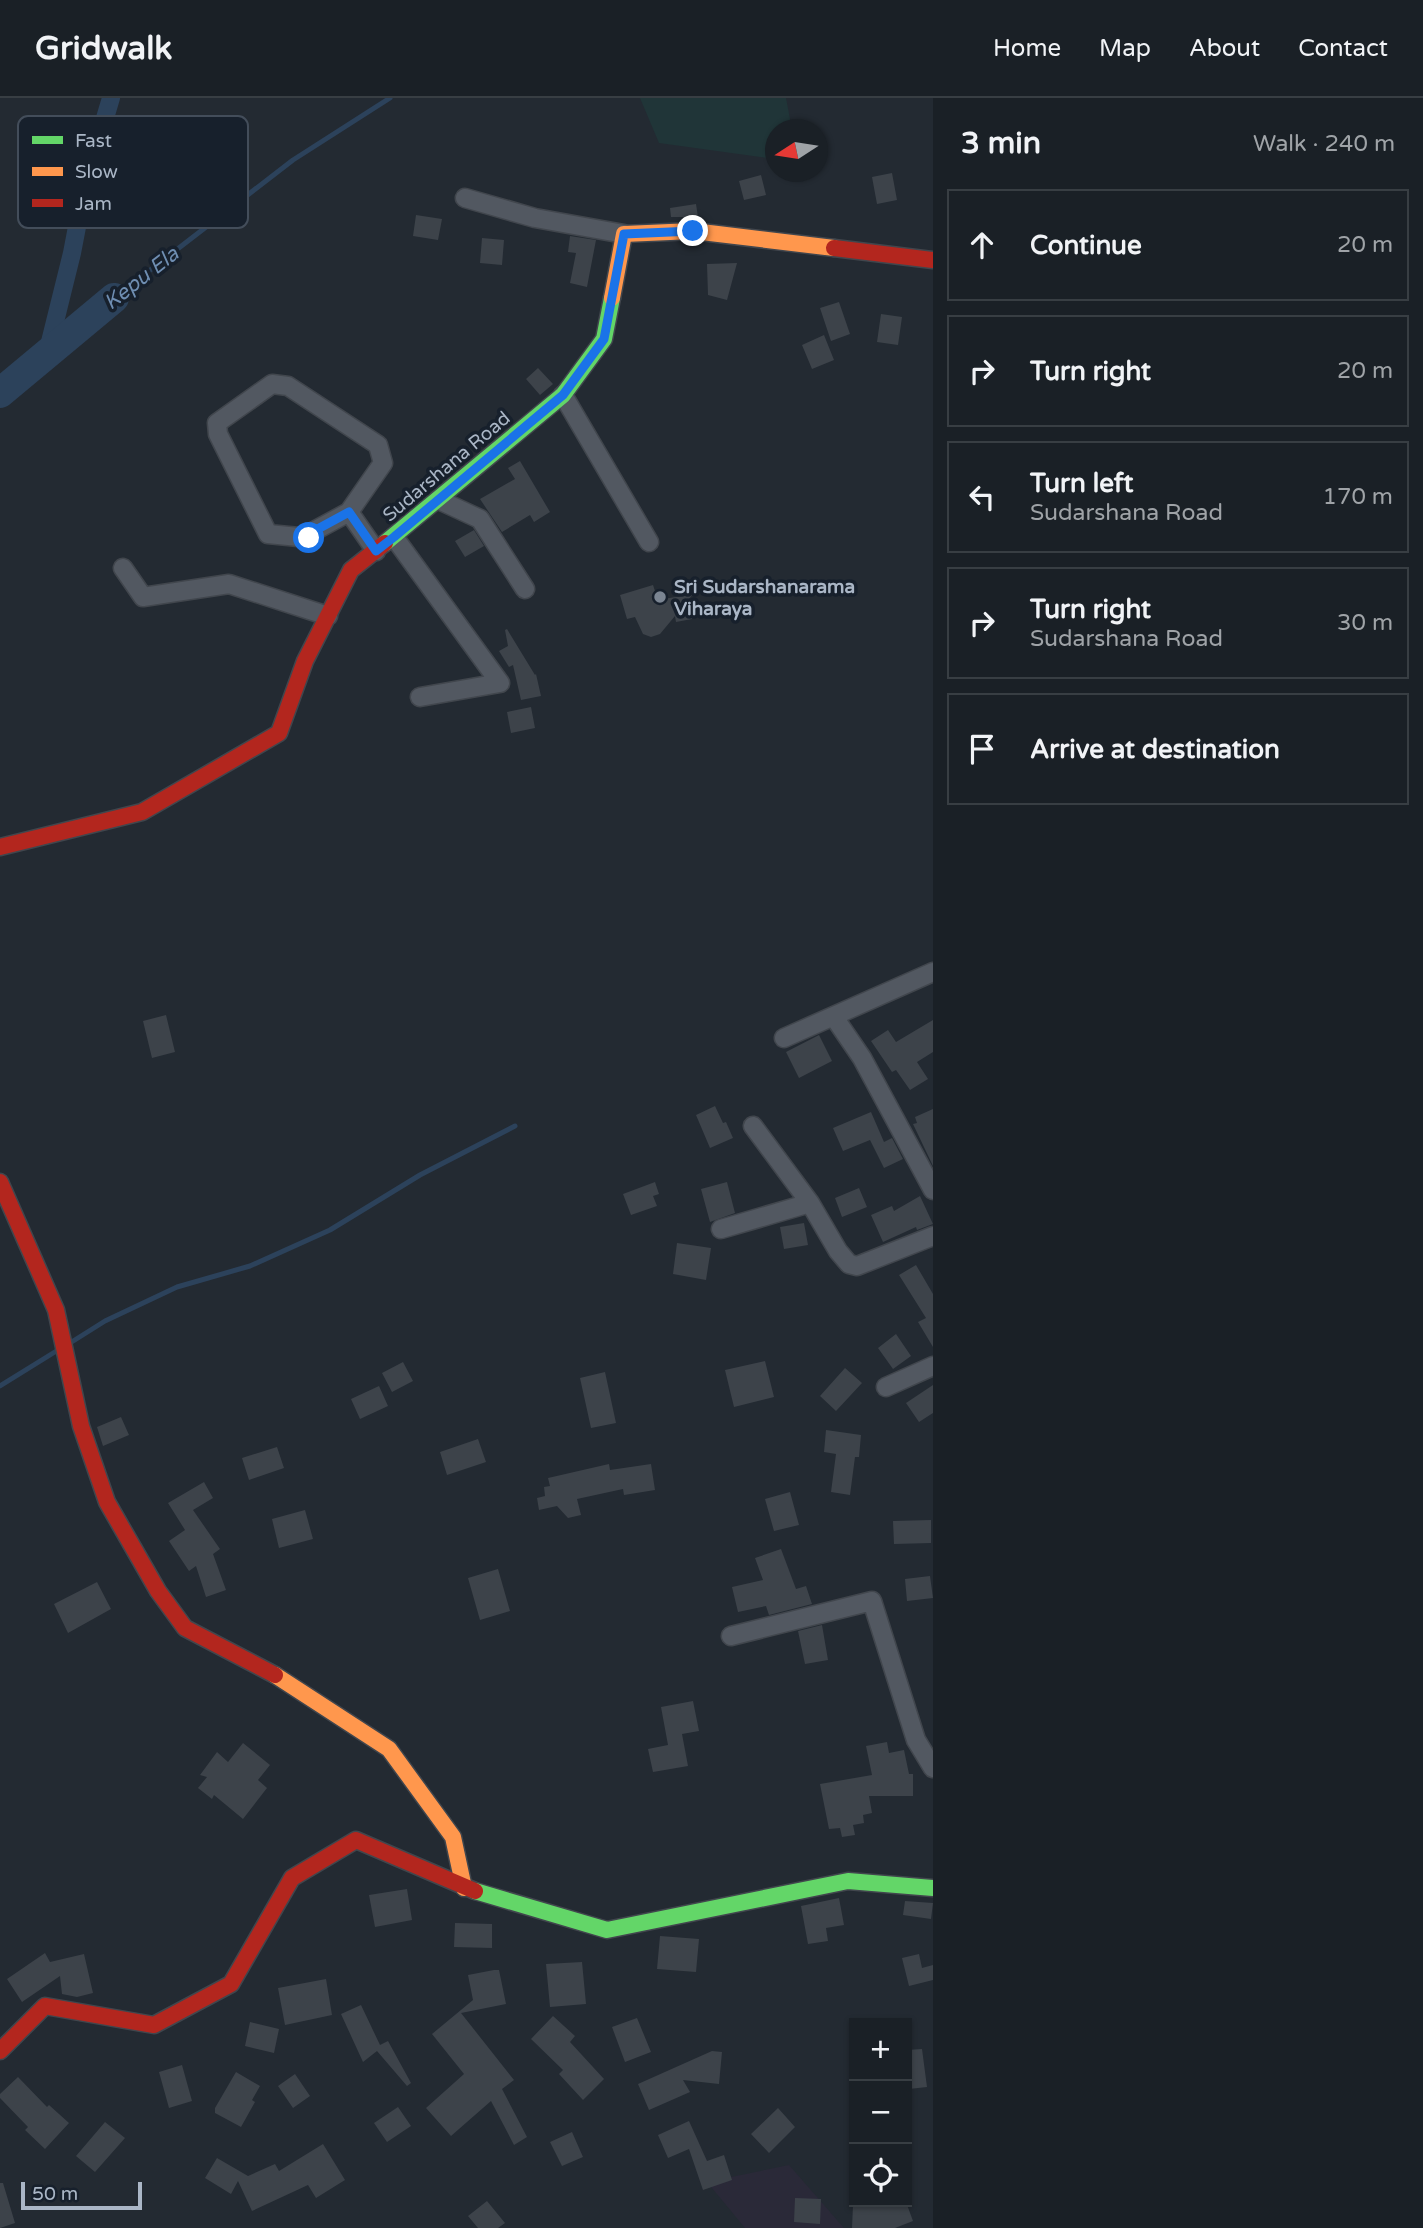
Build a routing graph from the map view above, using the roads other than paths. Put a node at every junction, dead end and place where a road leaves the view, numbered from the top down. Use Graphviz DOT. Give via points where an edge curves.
graph roads {
  1 [pos="465,198"];
  2 [pos="624,234"];
  3 [pos="933,260"];
  4 [pos="563,395"];
  5 [pos="439,500"];
  6 [pos="349,512"];
  7 [pos="394,537"];
  8 [pos="649,542"];
  9 [pos="376,551"];
  10 [pos="122,568"];
  11 [pos="525,589"];
  12 [pos="328,616"];
  13 [pos="420,697"];
  14 [pos="0,847"];
  15 [pos="931,977"];
  16 [pos="834,1017"];
  17 [pos="784,1038"];
  18 [pos="753,1126"];
  19 [pos="0,1182"];
  20 [pos="933,1189"];
  21 [pos="810,1203"];
  22 [pos="721,1229"];
  23 [pos="933,1236"];
  24 [pos="933,1366"];
  25 [pos="886,1387"];
  26 [pos="731,1636"];
  27 [pos="933,1768"];
  28 [pos="464,1888"];
  29 [pos="933,1888"];
  30 [pos="0,2051"];
  1 -- 2 [label="street" via="535,218"];
  2 -- 3 [label="street" via="693,231"];
  2 -- 4 [label="street, Sudarshana Road" via="604,339"];
  4 -- 5 [label="street, Sudarshana Road"];
  4 -- 8 [label="street"];
  5 -- 7 [label="street, Sudarshana Road"];
  5 -- 11 [label="street" via="480,519"];
  6 -- 6 [label="street" via="309,538 268,534 218,434 218,423 272,384 288,386 378,446 383,463"];
  6 -- 9 [label="street"];
  7 -- 9 [label="street, Sudarshana Road"];
  7 -- 13 [label="street" via="500,683"];
  9 -- 12 [label="street, Sudarshana Road" via="351,570"];
  10 -- 12 [label="street" via="144,597 229,584"];
  12 -- 14 [label="street, Sudarshana Road" via="279,733 142,811"];
  15 -- 16 [label="street"];
  16 -- 17 [label="street"];
  16 -- 20 [label="street" via="862,1058"];
  18 -- 21 [label="street"];
  19 -- 28 [label="street" via="56,1310 81,1426 107,1502 159,1591 185,1629 271,1672 389,1749 453,1837"];
  21 -- 22 [label="street"];
  21 -- 23 [label="street" via="849,1264 857,1266"];
  24 -- 25 [label="street"];
  26 -- 27 [label="street" via="872,1601 916,1740"];
  28 -- 29 [label="street" via="607,1930 848,1881"];
  28 -- 30 [label="street" via="356,1840 292,1878 231,1984 153,2025 45,2006"];
}
